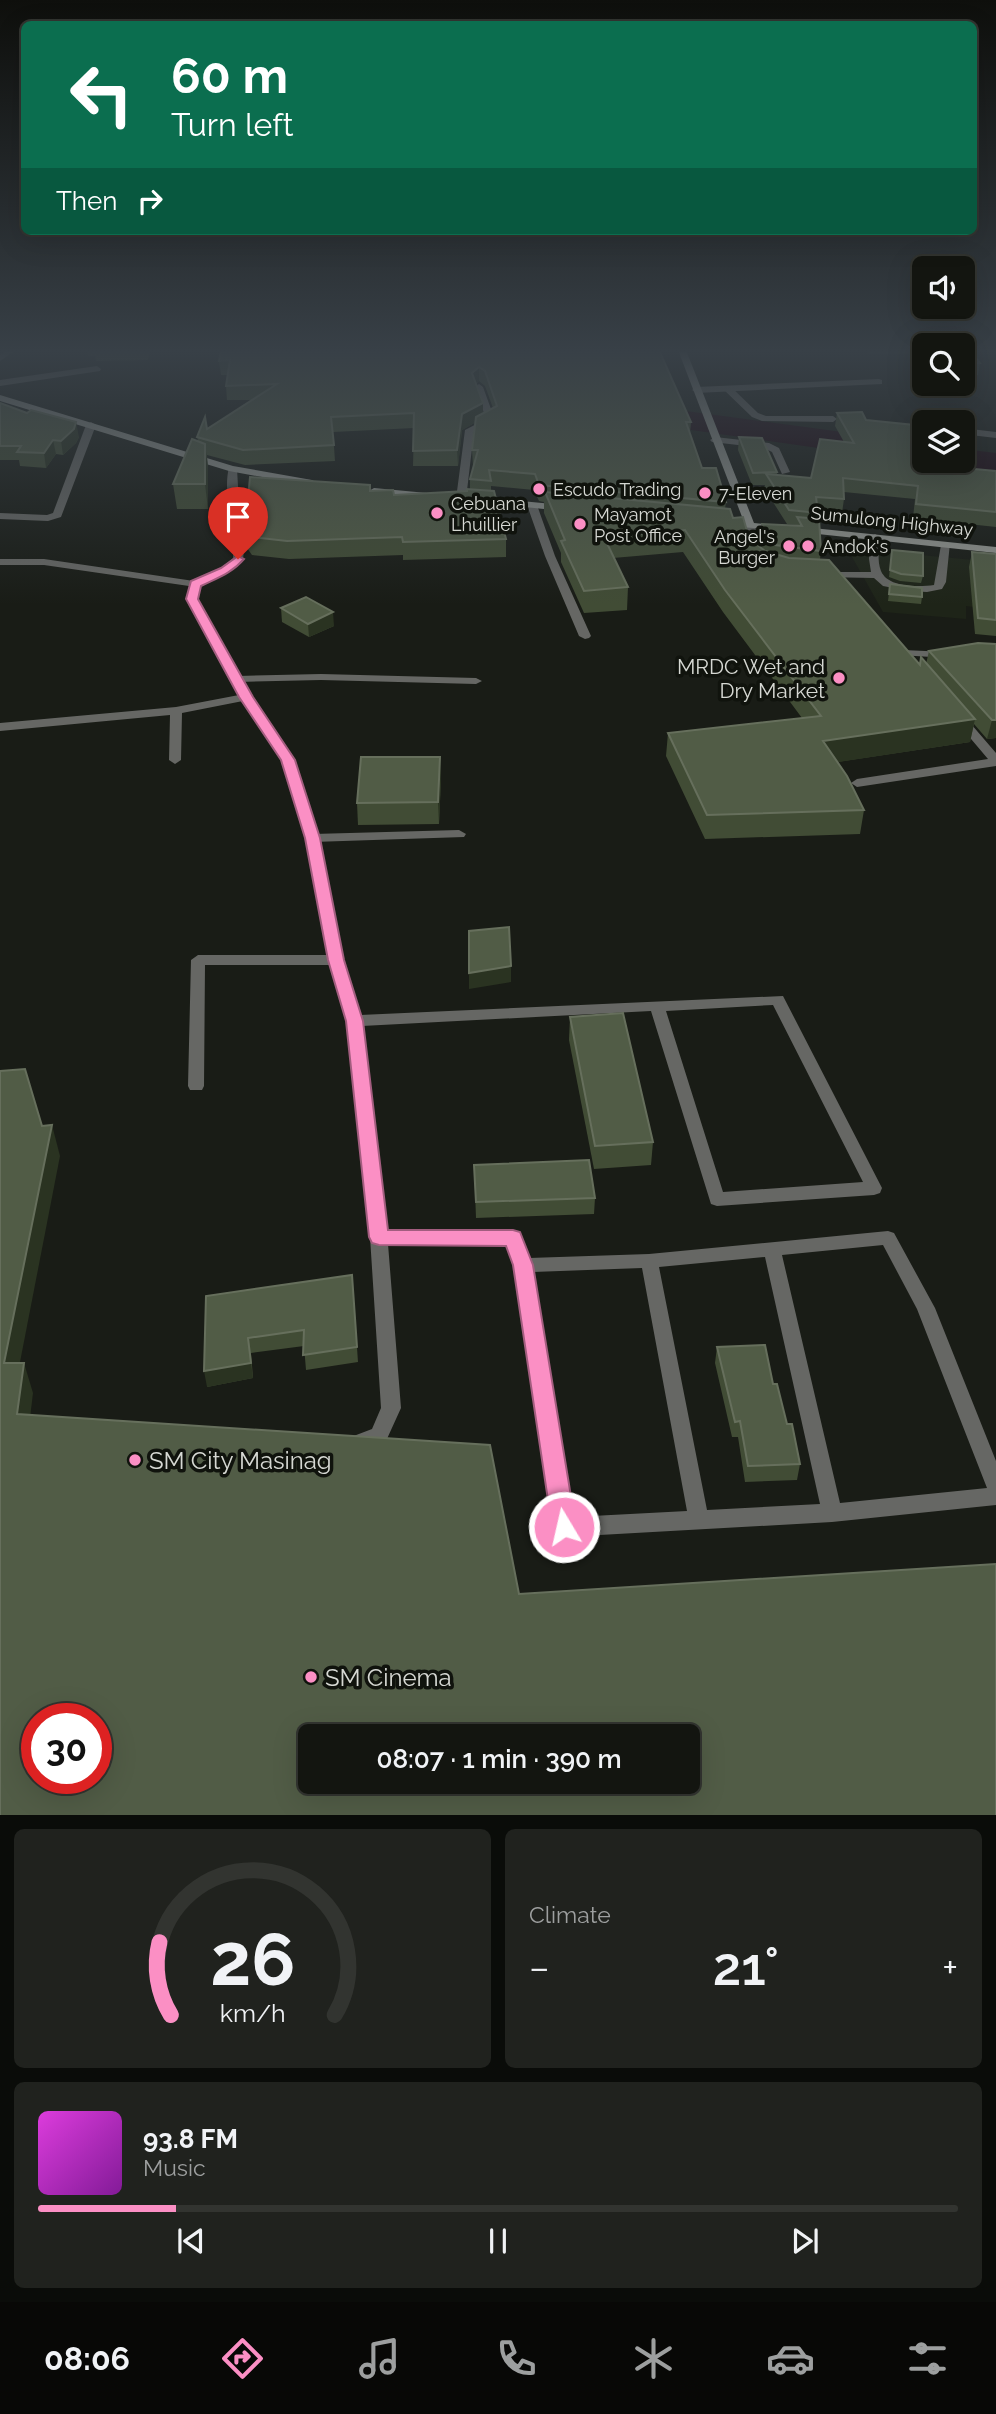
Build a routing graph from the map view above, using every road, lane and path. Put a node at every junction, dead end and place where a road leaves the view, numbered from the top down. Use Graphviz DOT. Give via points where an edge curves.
graph roads {
  1 [pos="87,435"];
  2 [pos="122,435"];
  3 [pos="469,435"];
  4 [pos="714,436"];
  5 [pos="232,469"];
  6 [pos="785,472"];
  7 [pos="323,485"];
  8 [pos="364,490"];
  9 [pos="433,496"];
  10 [pos="447,497"];
  11 [pos="461,499"];
  12 [pos="532,505"];
  13 [pos="571,509"];
  14 [pos="0,516"];
  15 [pos="716,522"];
  16 [pos="750,525"];
  17 [pos="875,537"];
  18 [pos="946,545"];
  19 [pos="996,550"];
  20 [pos="0,562"];
  21 [pos="761,566"];
  22 [pos="816,574"];
  23 [pos="834,575"];
  24 [pos="876,575"];
  25 [pos="195,584"];
  26 [pos="842,585"];
  27 [pos="585,636"];
  28 [pos="895,643"];
  29 [pos="955,655"];
  30 [pos="238,679"];
  31 [pos="476,681"];
  32 [pos="246,697"];
  33 [pos="176,711"];
  34 [pos="954,712"];
  35 [pos="0,727"];
  36 [pos="175,760"];
  37 [pos="996,762"];
  38 [pos="857,783"];
  39 [pos="458,834"];
  40 [pos="313,838"];
  41 [pos="336,960"];
  42 [pos="656,1007"];
  43 [pos="354,1021"];
  44 [pos="197,1086"];
  45 [pos="379,1237"];
  46 [pos="772,1249"];
  47 [pos="649,1261"];
  48 [pos="523,1265"];
  49 [pos="347,1446"];
  50 [pos="996,1486"];
  51 [pos="996,1496"];
  52 [pos="832,1513"];
  53 [pos="699,1521"];
  1 -- 14 [label="street" via="57,515"];
  2 -- 5 [label="main road"];
  3 -- 11 [label="street"];
  4 -- 6 [label="street" via="776,450"];
  4 -- 16 [label="main road"];
  5 -- 7 [label="main road"];
  5 -- 25 [label="street" via="238,559"];
  8 -- 9 [label="main road"];
  10 -- 11 [label="main road"];
  11 -- 12 [label="main road"];
  12 -- 13 [label="main road"];
  12 -- 27 [label="street"];
  15 -- 16 [label="main road, Sumulong Highway"];
  16 -- 17 [label="main road, Sumulong Highway"];
  16 -- 21 [label="street" via="754,557"];
  17 -- 18 [label="main road, Sumulong Highway"];
  17 -- 24 [label="street"];
  18 -- 19 [label="main road, Sumulong Highway"];
  18 -- 24 [label="street" via="938,587 885,584"];
  20 -- 25 [label="street" via="44,562"];
  22 -- 23 [label="street"];
  23 -- 24 [label="street"];
  23 -- 26 [label="street"];
  25 -- 30 [label="street" via="192,599"];
  28 -- 29 [label="street" via="908,657"];
  30 -- 31 [label="street"];
  30 -- 32 [label="street"];
  32 -- 33 [label="street"];
  32 -- 40 [label="street" via="288,760"];
  33 -- 35 [label="street"];
  33 -- 36 [label="street"];
  34 -- 37 [label="street"];
  37 -- 38 [label="street"];
  39 -- 40 [label="street"];
  40 -- 41 [label="street"];
  41 -- 43 [label="street"];
  41 -- 44 [label="street" via="198,960"];
  42 -- 42 [label="street" via="716,1199 874,1188 778,1000"];
  42 -- 43 [label="street"];
  43 -- 45 [label="street"];
  45 -- 48 [label="street" via="513,1238"];
  45 -- 49 [label="street" via="391,1408 379,1436"];
  46 -- 47 [label="street"];
  46 -- 50 [label="street" via="888,1238 926,1308"];
  46 -- 52 [label="street"];
  47 -- 48 [label="street"];
  47 -- 53 [label="street"];
  48 -- 53 [label="street" via="564,1527"];
  51 -- 52 [label="street"];
  52 -- 53 [label="street"];
}
